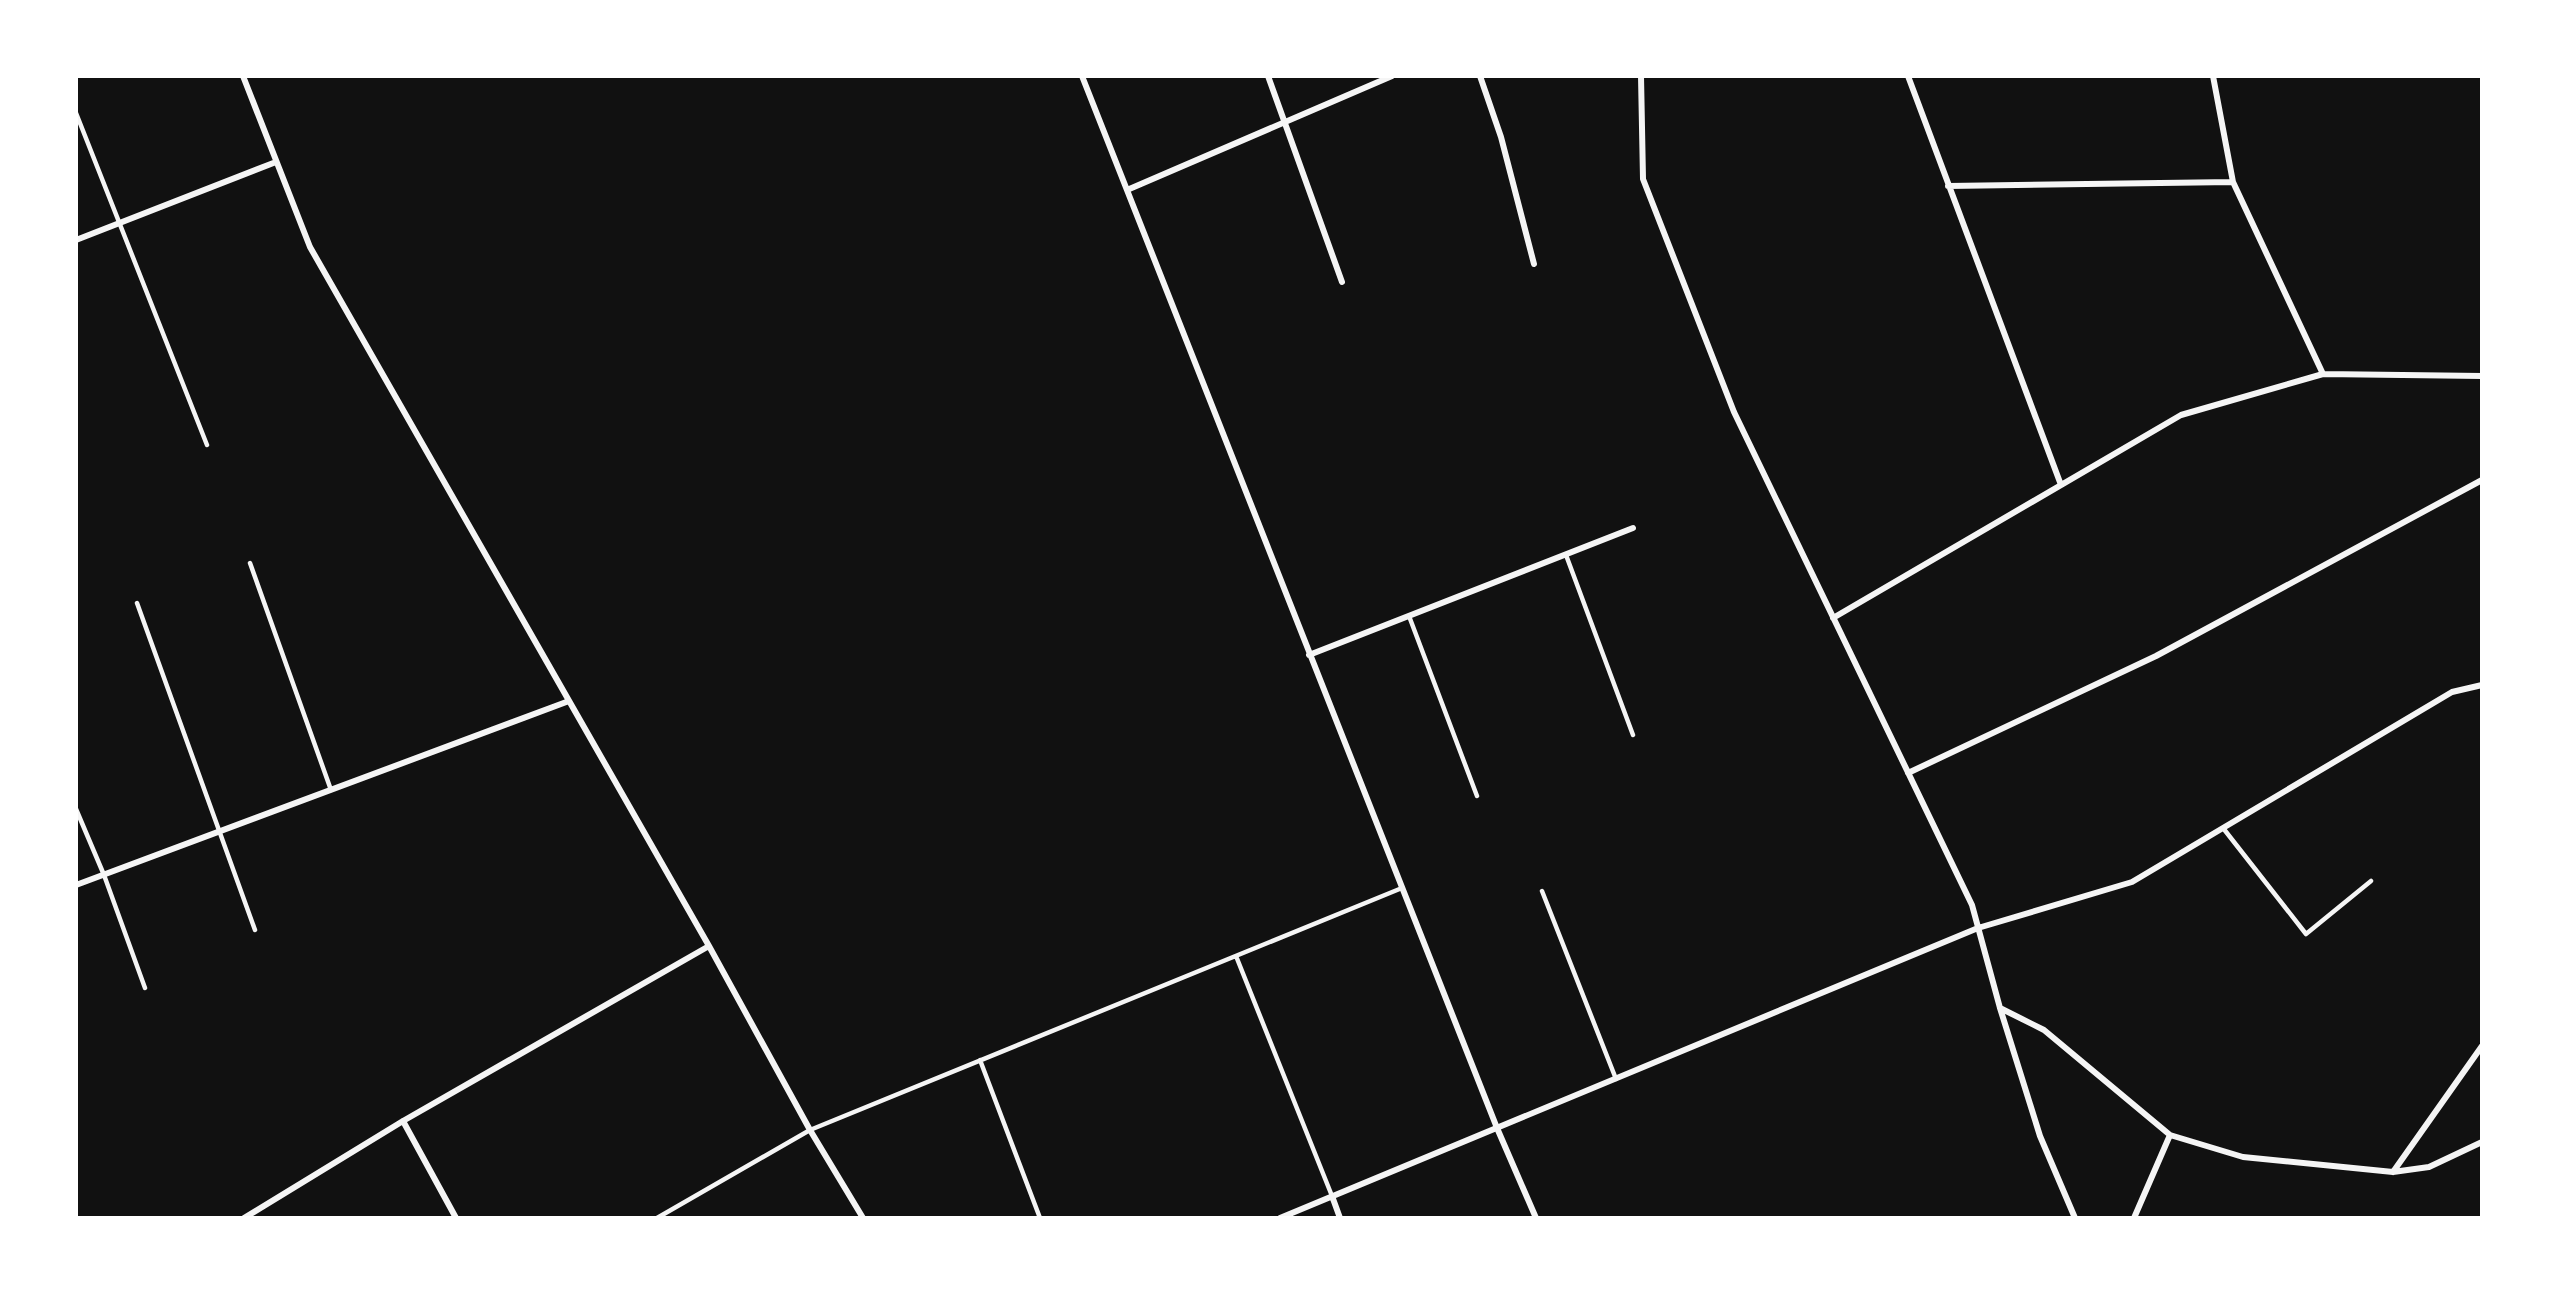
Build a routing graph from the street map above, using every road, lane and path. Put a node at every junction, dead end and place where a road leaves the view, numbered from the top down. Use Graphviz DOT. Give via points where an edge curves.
graph roads {
  1 [pos="243,76"];
  2 [pos="1082,76"];
  3 [pos="1268,76"];
  4 [pos="1392,76"];
  5 [pos="1480,76"];
  6 [pos="1641,76"];
  7 [pos="1908,76"];
  8 [pos="2213,76"];
  9 [pos="76,113"];
  10 [pos="1286,122"];
  11 [pos="276,162"];
  12 [pos="2234,182"];
  13 [pos="1948,186"];
  14 [pos="1127,190"];
  15 [pos="118,223"];
  16 [pos="76,240"];
  17 [pos="1534,264"];
  18 [pos="1342,282"];
  19 [pos="2324,374"];
  20 [pos="2481,376"];
  21 [pos="207,445"];
  22 [pos="2481,480"];
  23 [pos="2061,485"];
  24 [pos="1633,528"];
  25 [pos="1566,555"];
  26 [pos="250,562"];
  27 [pos="137,603"];
  28 [pos="1410,616"];
  29 [pos="1833,618"];
  30 [pos="1309,655"];
  31 [pos="2481,685"];
  32 [pos="569,701"];
  33 [pos="1633,735"];
  34 [pos="1908,773"];
  35 [pos="331,790"];
  36 [pos="1478,796"];
  37 [pos="76,809"];
  38 [pos="2223,828"];
  39 [pos="219,832"];
  40 [pos="104,875"];
  41 [pos="2371,881"];
  42 [pos="76,885"];
  43 [pos="1402,888"];
  44 [pos="1542,891"];
  45 [pos="1978,928"];
  46 [pos="255,930"];
  47 [pos="709,946"];
  48 [pos="1236,956"];
  49 [pos="145,988"];
  50 [pos="2000,1008"];
  51 [pos="2481,1046"];
  52 [pos="980,1060"];
  53 [pos="1616,1079"];
  54 [pos="403,1121"];
  55 [pos="1497,1128"];
  56 [pos="810,1130"];
  57 [pos="2170,1135"];
  58 [pos="2481,1142"];
  59 [pos="2393,1172"];
  60 [pos="1332,1196"];
  61 [pos="244,1218"];
  62 [pos="456,1218"];
  63 [pos="657,1218"];
  64 [pos="863,1218"];
  65 [pos="1040,1218"];
  66 [pos="1280,1218"];
  67 [pos="1340,1218"];
  68 [pos="1536,1218"];
  69 [pos="2075,1218"];
  70 [pos="2134,1218"];
  1 -- 11 [label="street"];
  2 -- 14 [label="street"];
  3 -- 10 [label="street"];
  4 -- 10 [label="street"];
  5 -- 17 [label="street" via="1501,137"];
  6 -- 29 [label="street" via="1643,179 1734,412"];
  7 -- 13 [label="street"];
  8 -- 12 [label="street"];
  9 -- 15 [label="lane"];
  10 -- 14 [label="street"];
  10 -- 18 [label="street"];
  11 -- 15 [label="street"];
  11 -- 32 [label="street" via="310,247"];
  12 -- 13 [label="street"];
  12 -- 19 [label="street"];
  13 -- 23 [label="street"];
  14 -- 30 [label="street"];
  15 -- 16 [label="street"];
  15 -- 21 [label="lane"];
  19 -- 20 [label="street"];
  19 -- 23 [label="street" via="2181,415"];
  22 -- 34 [label="street" via="2156,656"];
  23 -- 29 [label="street"];
  24 -- 25 [label="street"];
  25 -- 28 [label="street"];
  25 -- 33 [label="lane"];
  26 -- 35 [label="lane"];
  27 -- 39 [label="lane"];
  28 -- 30 [label="street"];
  28 -- 36 [label="lane"];
  29 -- 34 [label="street"];
  30 -- 43 [label="street"];
  31 -- 38 [label="street" via="2452,692"];
  32 -- 35 [label="street"];
  32 -- 47 [label="street"];
  34 -- 45 [label="street" via="1972,905"];
  35 -- 39 [label="street"];
  37 -- 40 [label="lane"];
  38 -- 41 [label="lane" via="2306,934"];
  38 -- 45 [label="street" via="2132,882"];
  39 -- 40 [label="street"];
  39 -- 46 [label="lane"];
  40 -- 42 [label="street"];
  40 -- 49 [label="lane"];
  43 -- 48 [label="lane"];
  43 -- 55 [label="street"];
  44 -- 53 [label="lane"];
  45 -- 50 [label="street"];
  45 -- 53 [label="street"];
  47 -- 54 [label="street"];
  47 -- 56 [label="street"];
  48 -- 52 [label="lane"];
  48 -- 60 [label="lane"];
  50 -- 57 [label="street" via="2044,1030"];
  50 -- 69 [label="street" via="2040,1136"];
  51 -- 59 [label="street"];
  52 -- 56 [label="lane"];
  52 -- 65 [label="lane"];
  53 -- 55 [label="street"];
  54 -- 61 [label="street"];
  54 -- 62 [label="street"];
  55 -- 60 [label="street"];
  55 -- 68 [label="street"];
  56 -- 63 [label="lane"];
  56 -- 64 [label="street"];
  57 -- 59 [label="street" via="2242,1157"];
  57 -- 70 [label="street"];
  58 -- 59 [label="street" via="2429,1167"];
  60 -- 66 [label="street"];
  60 -- 67 [label="street"];
}
